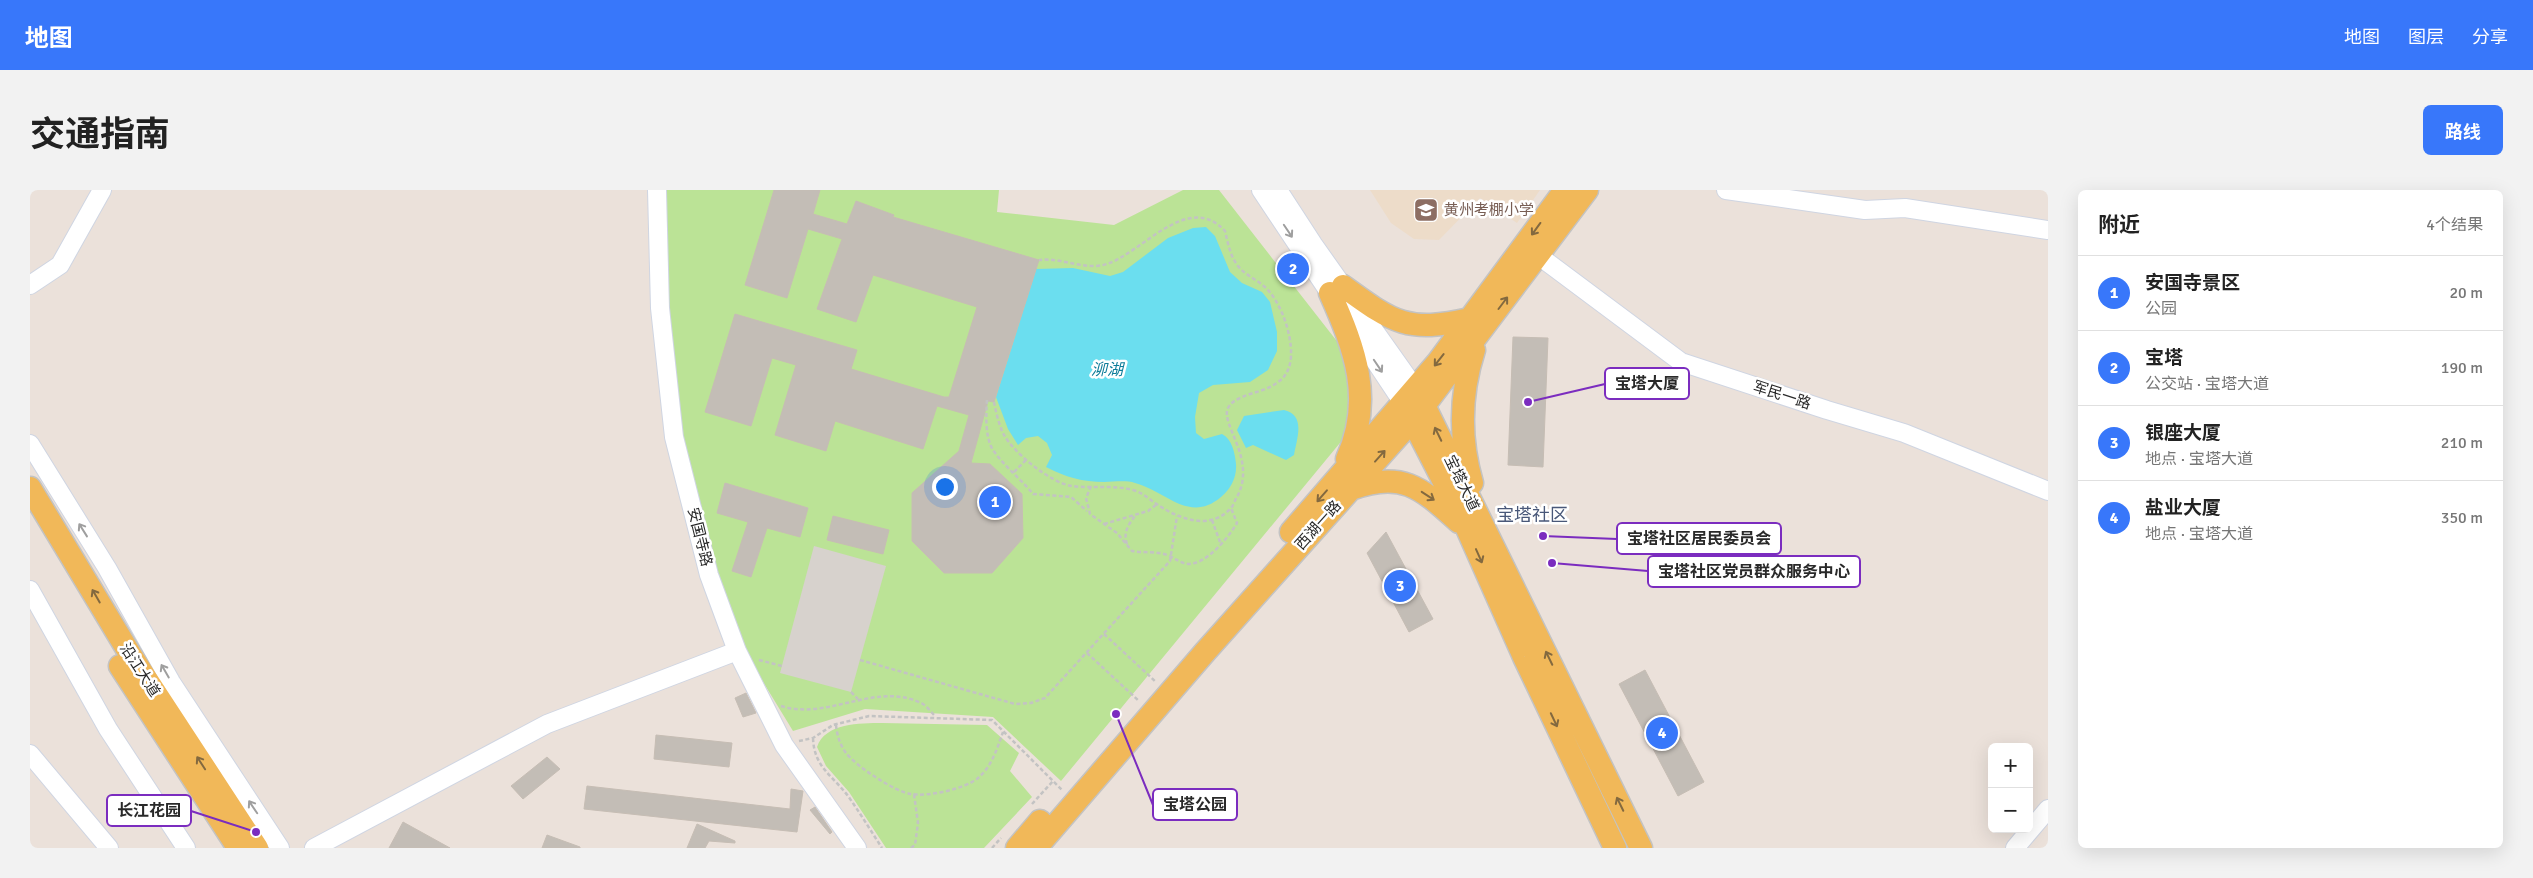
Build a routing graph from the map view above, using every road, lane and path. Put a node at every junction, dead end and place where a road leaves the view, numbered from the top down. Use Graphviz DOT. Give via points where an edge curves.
graph roads {
  1 [pos="102,190"];
  2 [pos="657,190"];
  3 [pos="1261,190"];
  4 [pos="1278,190"];
  5 [pos="1565,190"];
  6 [pos="1587,190"];
  7 [pos="1726,190"];
  8 [pos="2048,230"];
  9 [pos="1539,256"];
  10 [pos="1038,260"];
  11 [pos="30,284"];
  12 [pos="1336,290"];
  13 [pos="1474,327"];
  14 [pos="987,400"];
  15 [pos="994,402"];
  16 [pos="1414,404"];
  17 [pos="30,444"];
  18 [pos="1027,459"];
  19 [pos="1014,472"];
  20 [pos="1345,482"];
  21 [pos="1090,486"];
  22 [pos="30,488"];
  23 [pos="2048,490"];
  24 [pos="1157,504"];
  25 [pos="1231,508"];
  26 [pos="1090,514"];
  27 [pos="1136,514"];
  28 [pos="1177,516"];
  29 [pos="30,517"];
  30 [pos="1212,520"];
  31 [pos="1104,524"];
  32 [pos="1476,528"];
  33 [pos="1220,542"];
  34 [pos="1128,547"];
  35 [pos="1171,557"];
  36 [pos="30,590"];
  37 [pos="1104,634"];
  38 [pos="737,650"];
  39 [pos="1087,653"];
  40 [pos="860,660"];
  41 [pos="1159,684"];
  42 [pos="851,692"];
  43 [pos="761,699"];
  44 [pos="858,700"];
  45 [pos="1142,704"];
  46 [pos="936,717"];
  47 [pos="836,724"];
  48 [pos="1003,732"];
  49 [pos="813,738"];
  50 [pos="784,745"];
  51 [pos="30,754"];
  52 [pos="1065,793"];
  53 [pos="914,794"];
  54 [pos="2048,808"];
  55 [pos="109,848"];
  56 [pos="186,848"];
  57 [pos="238,848"];
  58 [pos="257,848"];
  59 [pos="280,848"];
  60 [pos="314,848"];
  61 [pos="857,848"];
  62 [pos="882,848"];
  63 [pos="911,848"];
  64 [pos="1017,848"];
  65 [pos="1036,848"];
  66 [pos="1615,848"];
  67 [pos="1641,848"];
  68 [pos="2015,848"];
  1 -- 11 [label="street" via="60,265"];
  2 -- 38 [label="street, 安国寺路" via="660,308 674,436 709,575"];
  3 -- 12 [label="street, 宝塔大道, one-way"];
  4 -- 12 [label="street, 宝塔大道"];
  5 -- 13 [label="main road, 西湖一路, one-way"];
  6 -- 9 [label="main road, 西湖一路"];
  7 -- 8 [label="street" via="1865,210 1905,208"];
  13 -- 9 [label="main road, 西湖一路, one-way"];
  9 -- 23 [label="street, 军民一路" via="1681,362 1904,433"];
  10 -- 25 [label="path" via="1106,264 1188,216 1210,221 1225,231 1238,265 1266,288 1280,311 1291,356 1283,378 1229,407 1226,416 1241,452 1243,470 1241,488"];
  12 -- 13 [label="main road" via="1408,325"];
  12 -- 16 [label="street, 宝塔大道"];
  12 -- 20 [label="main road" via="1358,370 1360,408"];
  13 -- 16 [label="main road, 西湖一路"];
  13 -- 32 [label="main road" via="1461,425"];
  14 -- 19 [label="path" via="992,449"];
  15 -- 18 [label="path" via="1004,435"];
  16 -- 20 [label="main road, 西湖一路"];
  16 -- 32 [label="main road, 宝塔大道"];
  59 -- 17 [label="street, one-way" via="171,682 107,568"];
  18 -- 19 [label="path"];
  18 -- 21 [label="path" via="1053,480 1072,486"];
  19 -- 26 [label="path" via="1033,494 1071,497"];
  20 -- 32 [label="main road, one-way" via="1400,481 1430,496"];
  20 -- 41 [label="main road, 西湖一路, one-way"];
  20 -- 65 [label="main road, 西湖一路"];
  21 -- 24 [label="path" via="1125,488 1142,493"];
  21 -- 26 [label="path" via="1086,498"];
  58 -- 22 [label="main road, 沿江大道, one-way" via="130,654"];
  24 -- 27 [label="path"];
  24 -- 28 [label="path"];
  25 -- 30 [label="path"];
  25 -- 33 [label="path" via="1236,522"];
  26 -- 31 [label="path"];
  27 -- 31 [label="path"];
  27 -- 34 [label="path" via="1125,535"];
  28 -- 30 [label="path" via="1195,521"];
  28 -- 35 [label="path"];
  29 -- 57 [label="main road, 沿江大道" via="141,702"];
  30 -- 33 [label="path"];
  31 -- 34 [label="path" via="1118,533"];
  32 -- 66 [label="main road, 宝塔大道, one-way" via="1524,657"];
  67 -- 32 [label="main road, 宝塔大道, one-way"];
  33 -- 35 [label="path" via="1210,556 1199,563 1188,564"];
  34 -- 35 [label="path" via="1132,552"];
  35 -- 37 [label="path"];
  36 -- 56 [label="street" via="108,729"];
  37 -- 39 [label="path"];
  37 -- 41 [label="path"];
  38 -- 43 [label="street, 安国寺路"];
  38 -- 60 [label="street" via="547,724"];
  39 -- 40 [label="path" via="1045,698 1015,704"];
  39 -- 45 [label="path"];
  41 -- 45 [label="main road, 西湖一路"];
  42 -- 44 [label="path"];
  43 -- 44 [label="path" via="809,711"];
  43 -- 50 [label="street, 安国寺路"];
  44 -- 46 [label="path" via="879,696 901,698 922,703"];
  45 -- 52 [label="main road, 西湖一路"];
  46 -- 47 [label="path" via="868,716"];
  46 -- 48 [label="path" via="992,720"];
  47 -- 49 [label="path"];
  47 -- 53 [label="path" via="840,743 847,755 875,776"];
  48 -- 52 [label="path"];
  48 -- 53 [label="path" via="994,758 978,778 964,787"];
  49 -- 50 [label="path"];
  49 -- 62 [label="path" via="823,770 847,795"];
  50 -- 61 [label="street, 安国寺路"];
  51 -- 55 [label="street"];
  52 -- 64 [label="main road, 西湖一路"];
  53 -- 63 [label="path" via="918,823 915,845"];
  54 -- 68 [label="street"];
}
